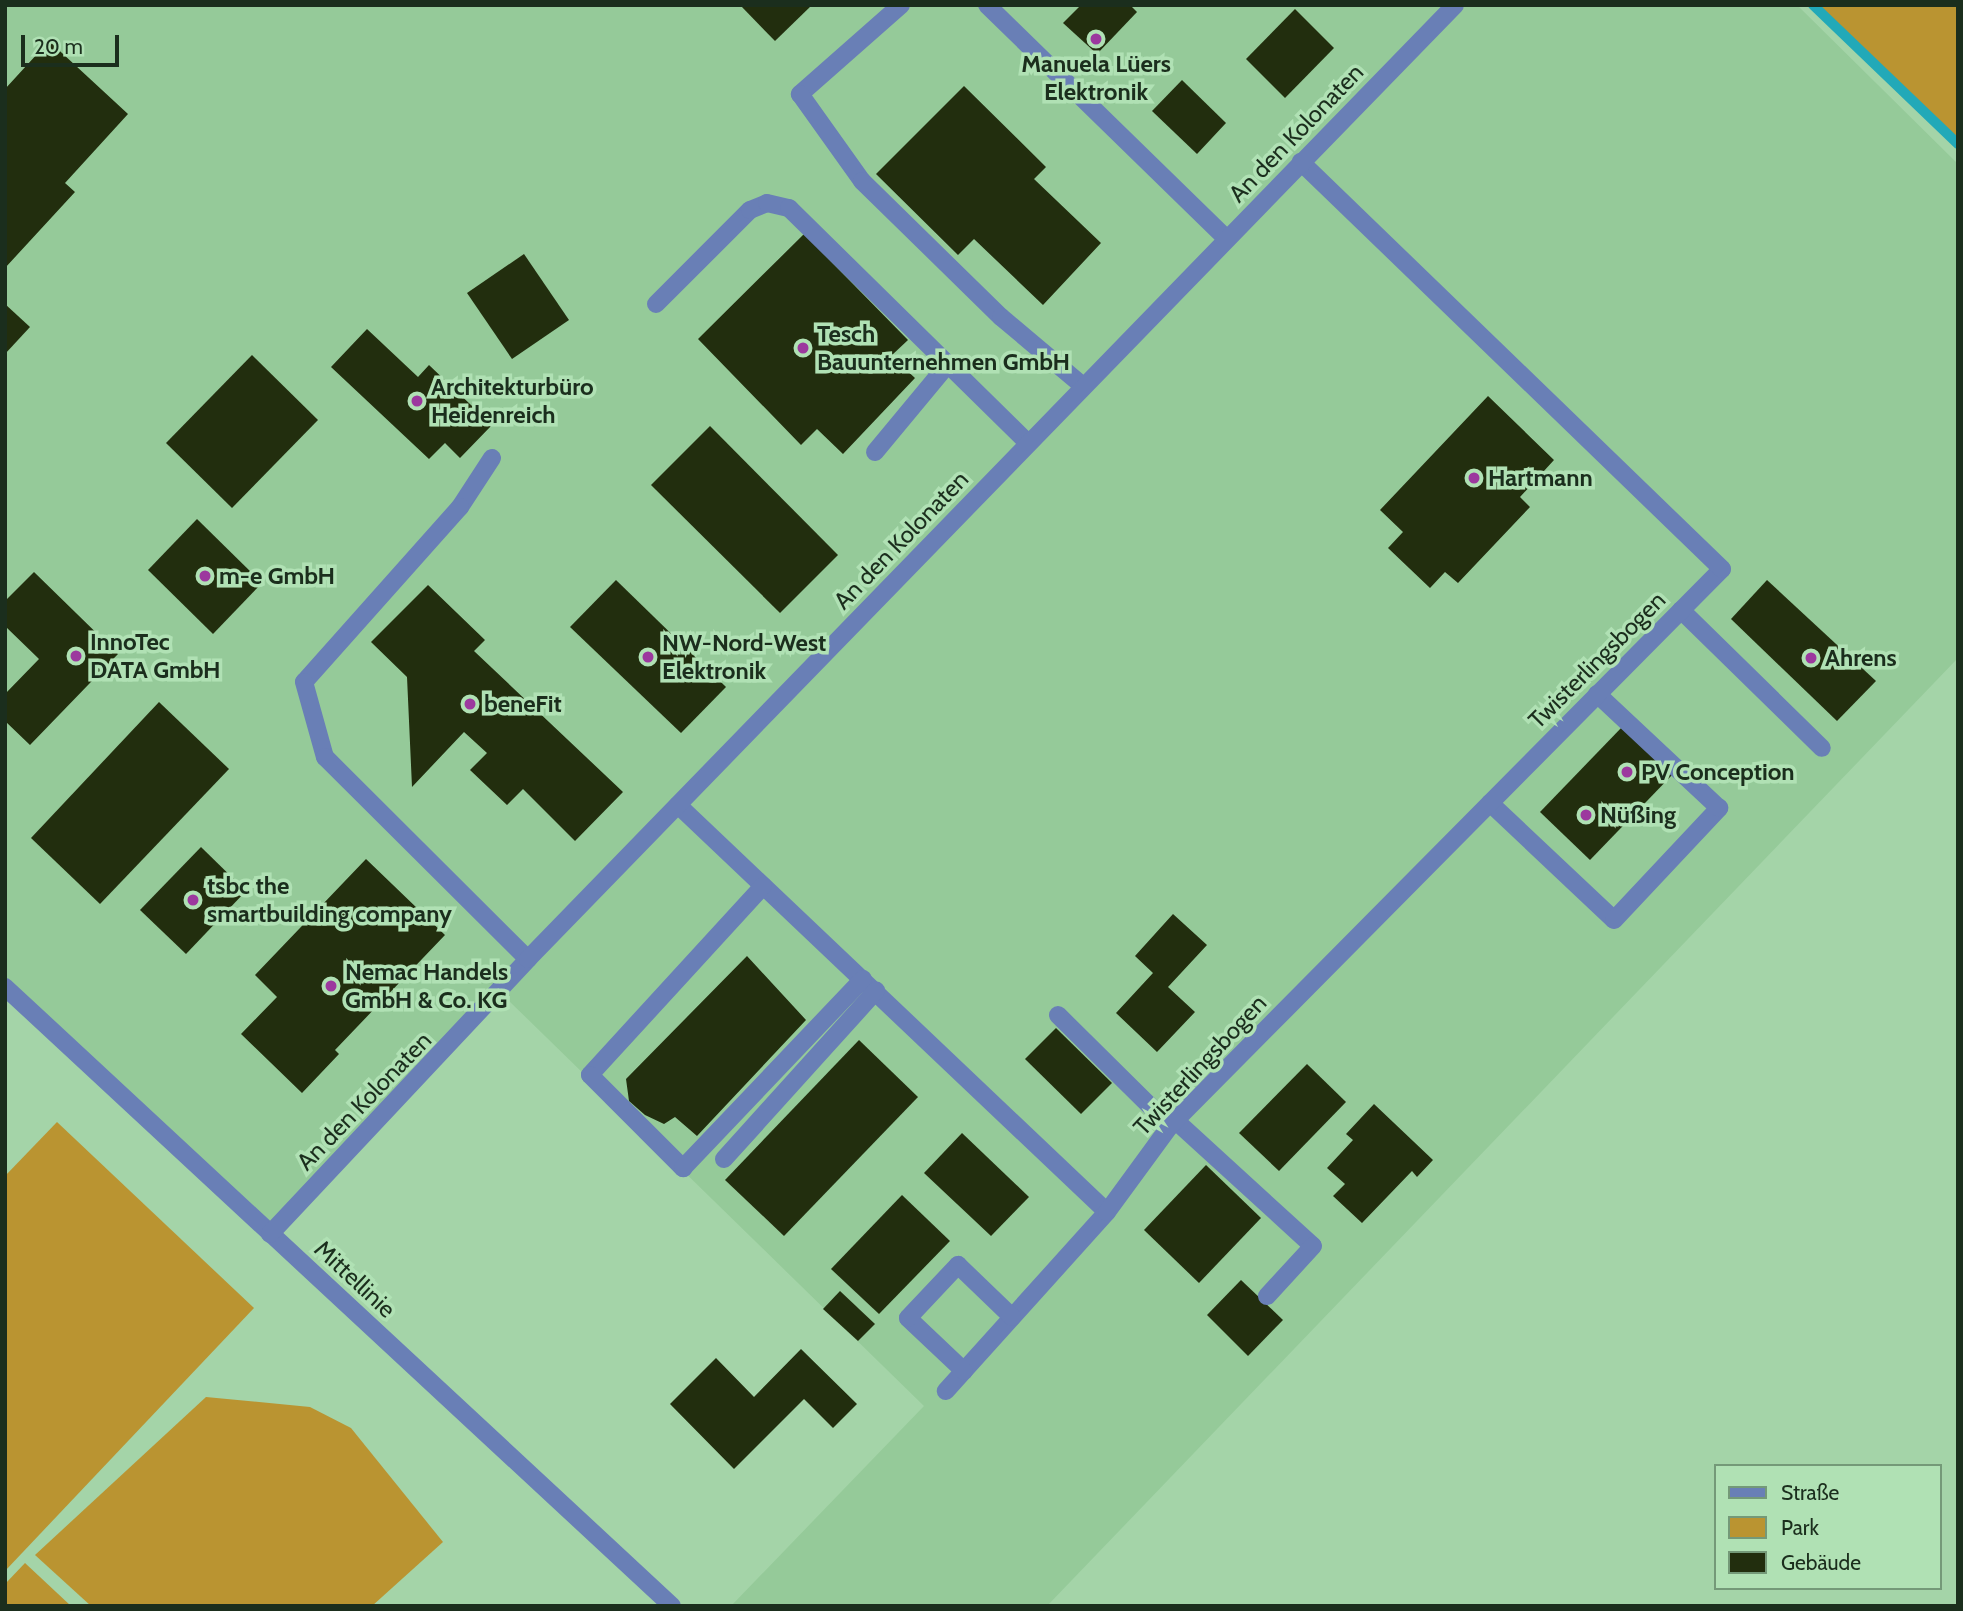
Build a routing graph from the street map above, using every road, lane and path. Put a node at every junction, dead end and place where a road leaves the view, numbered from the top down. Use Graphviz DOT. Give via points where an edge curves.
graph roads {
  1 [pos="901,5"];
  2 [pos="987,5"];
  3 [pos="1455,5"];
  4 [pos="1301,162"];
  5 [pos="1226,238"];
  6 [pos="656,304"];
  7 [pos="948,364"];
  8 [pos="1083,386"];
  9 [pos="1028,443"];
  10 [pos="875,452"];
  11 [pos="492,458"];
  12 [pos="1681,610"];
  13 [pos="1597,694"];
  14 [pos="1822,748"];
  15 [pos="1490,803"];
  16 [pos="678,805"];
  17 [pos="763,886"];
  18 [pos="528,959"];
  19 [pos="869,985"];
  20 [pos="5,988"];
  21 [pos="1058,1015"];
  22 [pos="1173,1123"];
  23 [pos="724,1159"];
  24 [pos="1107,1212"];
  25 [pos="270,1234"];
  26 [pos="1267,1296"];
  27 [pos="1012,1317"];
  28 [pos="964,1371"];
  29 [pos="946,1391"];
  30 [pos="672,1606"];
  1 -- 8 [label="street" via="800,94 862,181 1001,317"];
  2 -- 5 [label="street"];
  3 -- 4 [label="street, An den Kolonaten"];
  4 -- 5 [label="street, An den Kolonaten"];
  4 -- 12 [label="street, Twisterlingsbogen" via="1722,569"];
  5 -- 8 [label="street, An den Kolonaten"];
  6 -- 7 [label="street" via="750,211 768,204 789,208"];
  7 -- 9 [label="street"];
  7 -- 10 [label="street"];
  8 -- 9 [label="street, An den Kolonaten"];
  9 -- 16 [label="street, An den Kolonaten"];
  11 -- 18 [label="street" via="460,507 304,682 325,757"];
  12 -- 13 [label="street, Twisterlingsbogen"];
  12 -- 14 [label="street"];
  13 -- 15 [label="street, Twisterlingsbogen"];
  13 -- 15 [label="street" via="1719,808 1614,920"];
  15 -- 22 [label="street, Twisterlingsbogen"];
  16 -- 17 [label="street"];
  16 -- 18 [label="street, An den Kolonaten"];
  17 -- 19 [label="street"];
  17 -- 19 [label="street" via="590,1075 683,1168"];
  18 -- 25 [label="street, An den Kolonaten"];
  19 -- 23 [label="street"];
  19 -- 24 [label="street"];
  20 -- 25 [label="street, Mittellinie"];
  21 -- 22 [label="street"];
  22 -- 24 [label="street, Twisterlingsbogen"];
  22 -- 26 [label="street" via="1313,1246"];
  24 -- 27 [label="street, Twisterlingsbogen"];
  25 -- 30 [label="street, Mittellinie"];
  27 -- 28 [label="street, Twisterlingsbogen"];
  27 -- 28 [label="street" via="958,1265 908,1318"];
  28 -- 29 [label="street, Twisterlingsbogen"];
}
